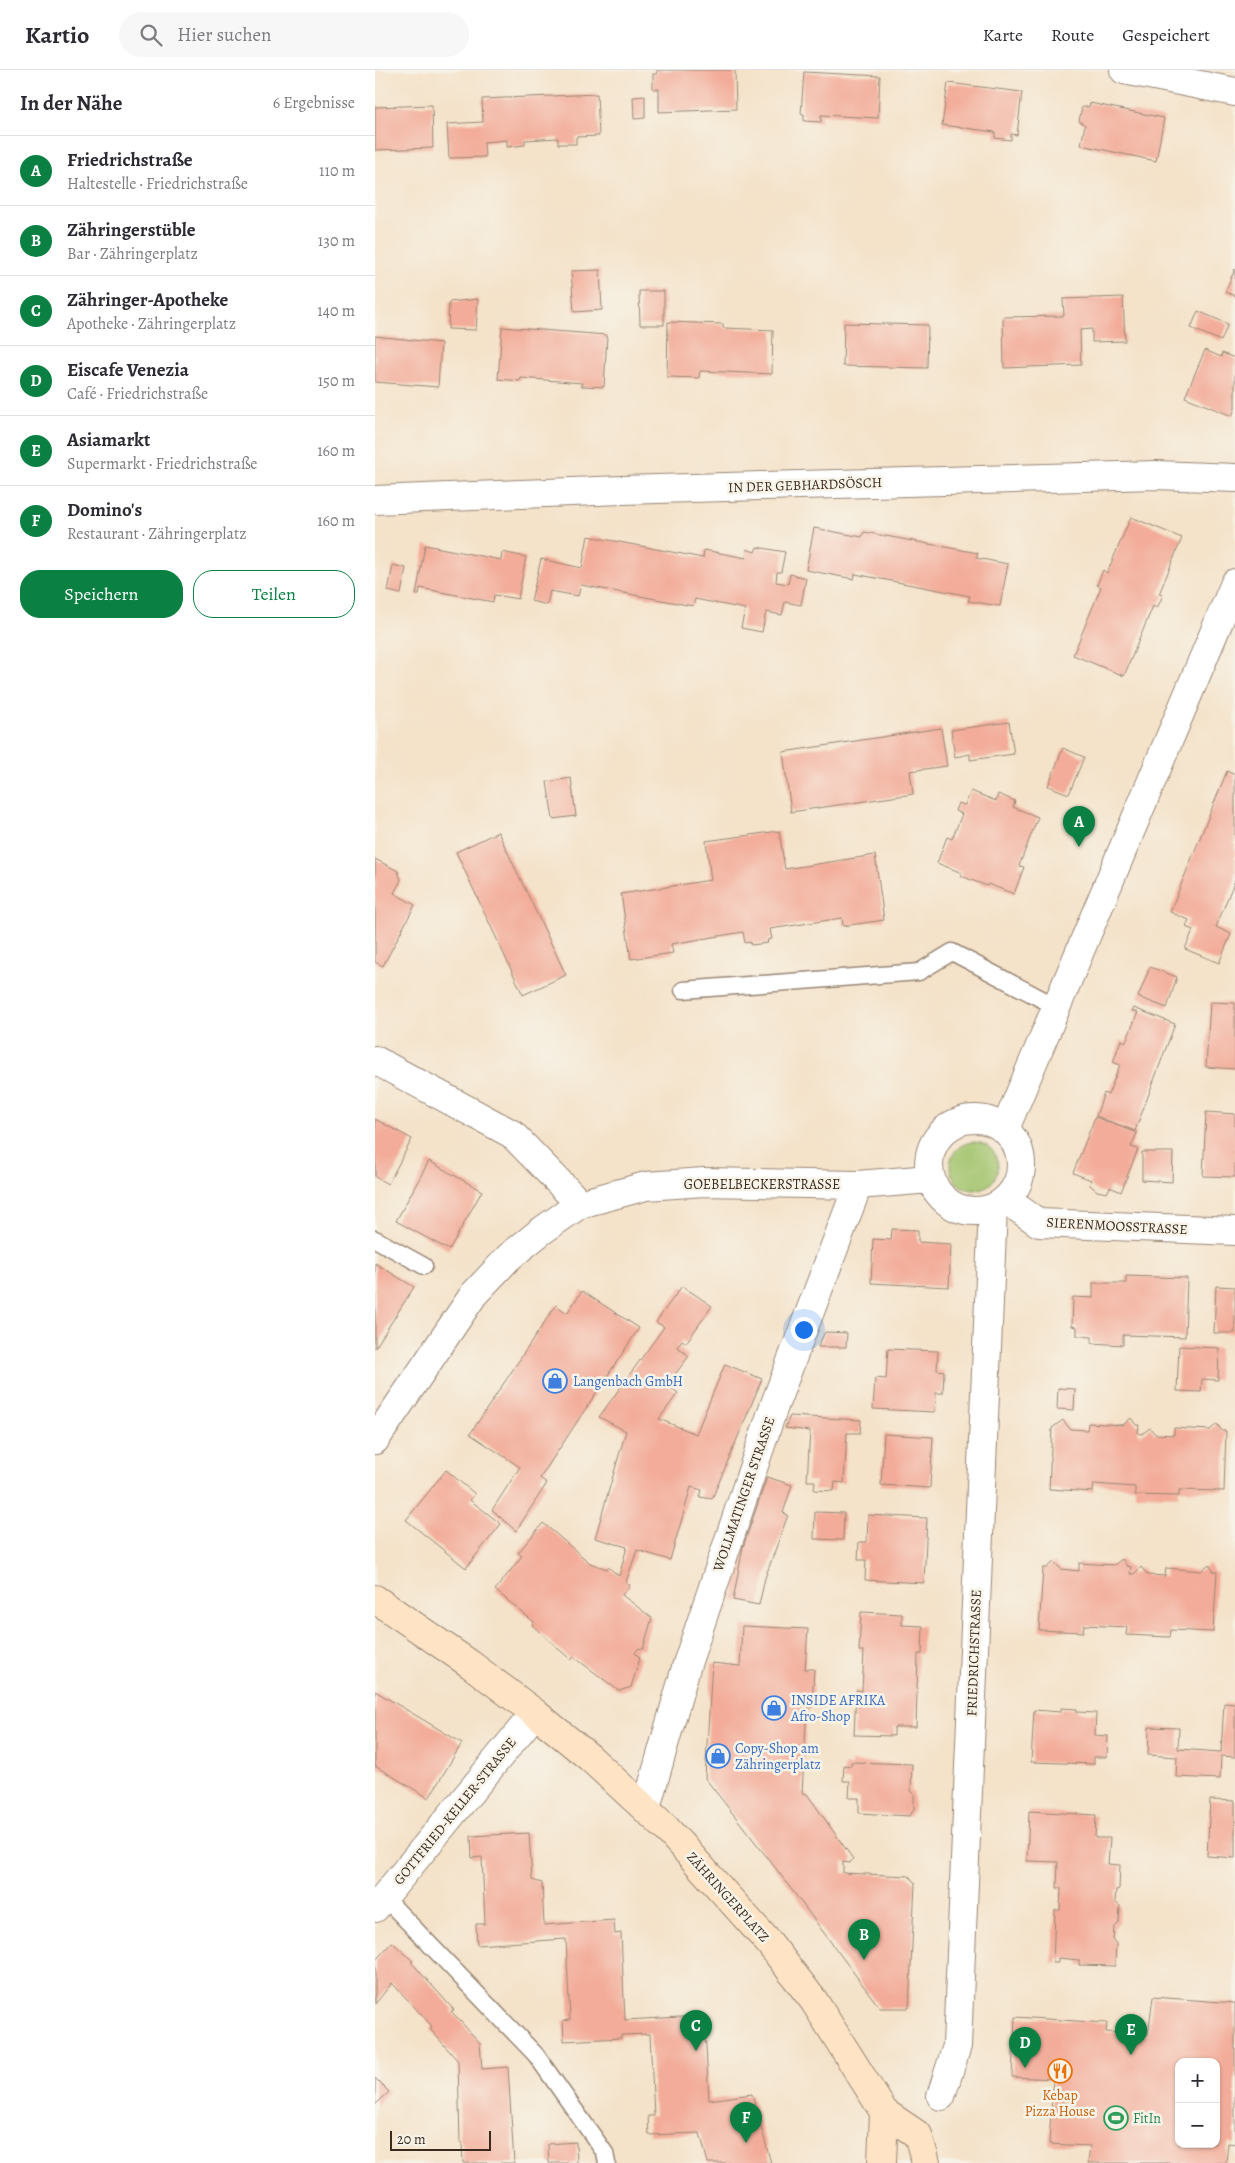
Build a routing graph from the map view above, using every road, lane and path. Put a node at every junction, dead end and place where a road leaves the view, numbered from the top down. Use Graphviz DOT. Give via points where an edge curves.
graph roads {
  1 [pos="1123,70"];
  2 [pos="1235,92"];
  3 [pos="1235,478"];
  4 [pos="375,500"];
  5 [pos="1235,583"];
  6 [pos="683,990"];
  7 [pos="1057,1007"];
  8 [pos="375,1060"];
  9 [pos="1005,1129"];
  10 [pos="930,1179"];
  11 [pos="858,1185"];
  12 [pos="580,1204"];
  13 [pos="999,1204"];
  14 [pos="1235,1232"];
  15 [pos="375,1239"];
  16 [pos="424,1266"];
  17 [pos="375,1440"];
  18 [pos="375,1599"];
  19 [pos="535,1713"];
  20 [pos="646,1808"];
  21 [pos="380,1903"];
  22 [pos="941,2096"];
  23 [pos="885,2112"];
  24 [pos="607,2163"];
  25 [pos="882,2163"];
  26 [pos="926,2163"];
  1 -- 2 [label="street"];
  3 -- 4 [label="street, IN DER GEBHARDSÖSCH" via="1146,475"];
  5 -- 7 [label="street"];
  6 -- 7 [label="lane" via="919,972 953,952"];
  7 -- 9 [label="street"];
  8 -- 12 [label="street" via="512,1134"];
  9 -- 10 [label="street" via="989,1121 964,1121 953,1125 942,1133 930,1154"];
  9 -- 13 [label="street, FRIEDRICHSTRASSE" via="1016,1144 1020,1157 1019,1180"];
  10 -- 11 [label="street, GOEBELBECKERSTRASSE"];
  10 -- 13 [label="street" via="948,1204 962,1210 978,1212"];
  11 -- 12 [label="street, GOEBELBECKERSTRASSE" via="704,1182 646,1186"];
  11 -- 20 [label="street, WOLLMATINGER STRASSE" via="770,1418 687,1664"];
  12 -- 17 [label="street" via="509,1257 474,1294"];
  13 -- 14 [label="street, SIERENMOOSSTRASSE" via="1039,1222"];
  13 -- 22 [label="street, FRIEDRICHSTRASSE" via="957,2046"];
  15 -- 16 [label="lane"];
  18 -- 19 [label="main road"];
  19 -- 20 [label="main road, ZÄHRINGERPLATZ"];
  19 -- 21 [label="street, GOTTFRIED-KELLER-STRASSE"];
  20 -- 23 [label="main road, ZÄHRINGERPLATZ" via="770,1944 814,2001"];
  21 -- 24 [label="lane" via="536,2055 605,2154"];
  23 -- 25 [label="main road"];
  23 -- 26 [label="main road, ZÄHRINGERPLATZ" via="918,2135"];
}
